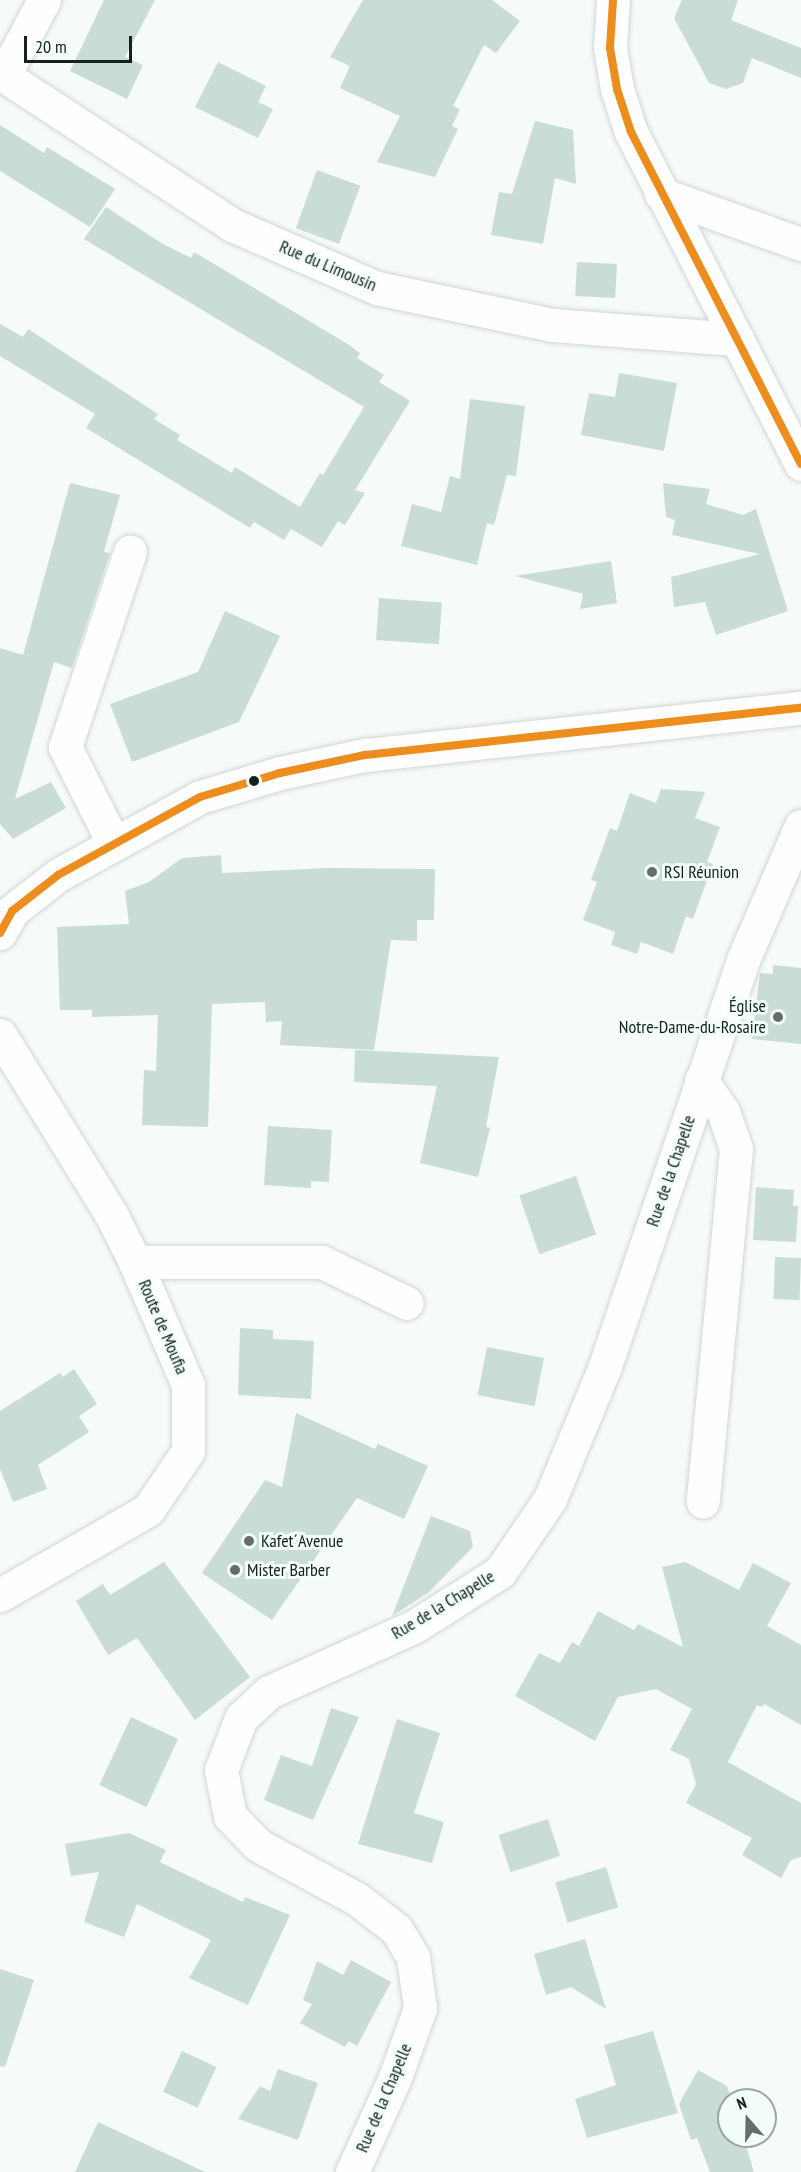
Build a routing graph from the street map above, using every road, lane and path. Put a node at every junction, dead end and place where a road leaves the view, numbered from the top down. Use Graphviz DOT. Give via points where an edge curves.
graph roads {
  1 [pos="44,0"];
  2 [pos="613,0"];
  3 [pos="2,74"];
  4 [pos="662,194"];
  5 [pos="801,244"];
  6 [pos="737,339"];
  7 [pos="801,464"];
  8 [pos="130,552"];
  9 [pos="801,708"];
  10 [pos="801,826"];
  11 [pos="114,844"];
  12 [pos="0,933"];
  13 [pos="0,1035"];
  14 [pos="701,1080"];
  15 [pos="135,1262"];
  16 [pos="407,1303"];
  17 [pos="703,1502"];
  18 [pos="0,1595"];
  19 [pos="352,2172"];
  1 -- 3 [label="street"];
  2 -- 4 [label="street" via="610,48 617,89 631,132"];
  3 -- 6 [label="street, Rue du Limousin" via="232,225 377,288 553,326"];
  4 -- 5 [label="street"];
  4 -- 6 [label="street"];
  6 -- 7 [label="street"];
  8 -- 11 [label="street" via="65,747"];
  9 -- 11 [label="street" via="365,755 280,773 200,797"];
  10 -- 14 [label="street, Rue de la Chapelle" via="743,960"];
  11 -- 12 [label="street" via="58,875 12,911"];
  13 -- 15 [label="street, Route de Moufia" via="111,1214"];
  14 -- 17 [label="street" via="723,1111 736,1149"];
  14 -- 19 [label="street, Rue de la Chapelle" via="605,1366 567,1464 550,1499 500,1572 415,1626 269,1692 241,1718 221,1770 230,1816 258,1845 357,1899 396,1929 413,1957 420,2008 394,2080"];
  15 -- 16 [label="street" via="321,1262"];
  15 -- 18 [label="street, Route de Moufia" via="188,1385 188,1451 148,1510"];
}
